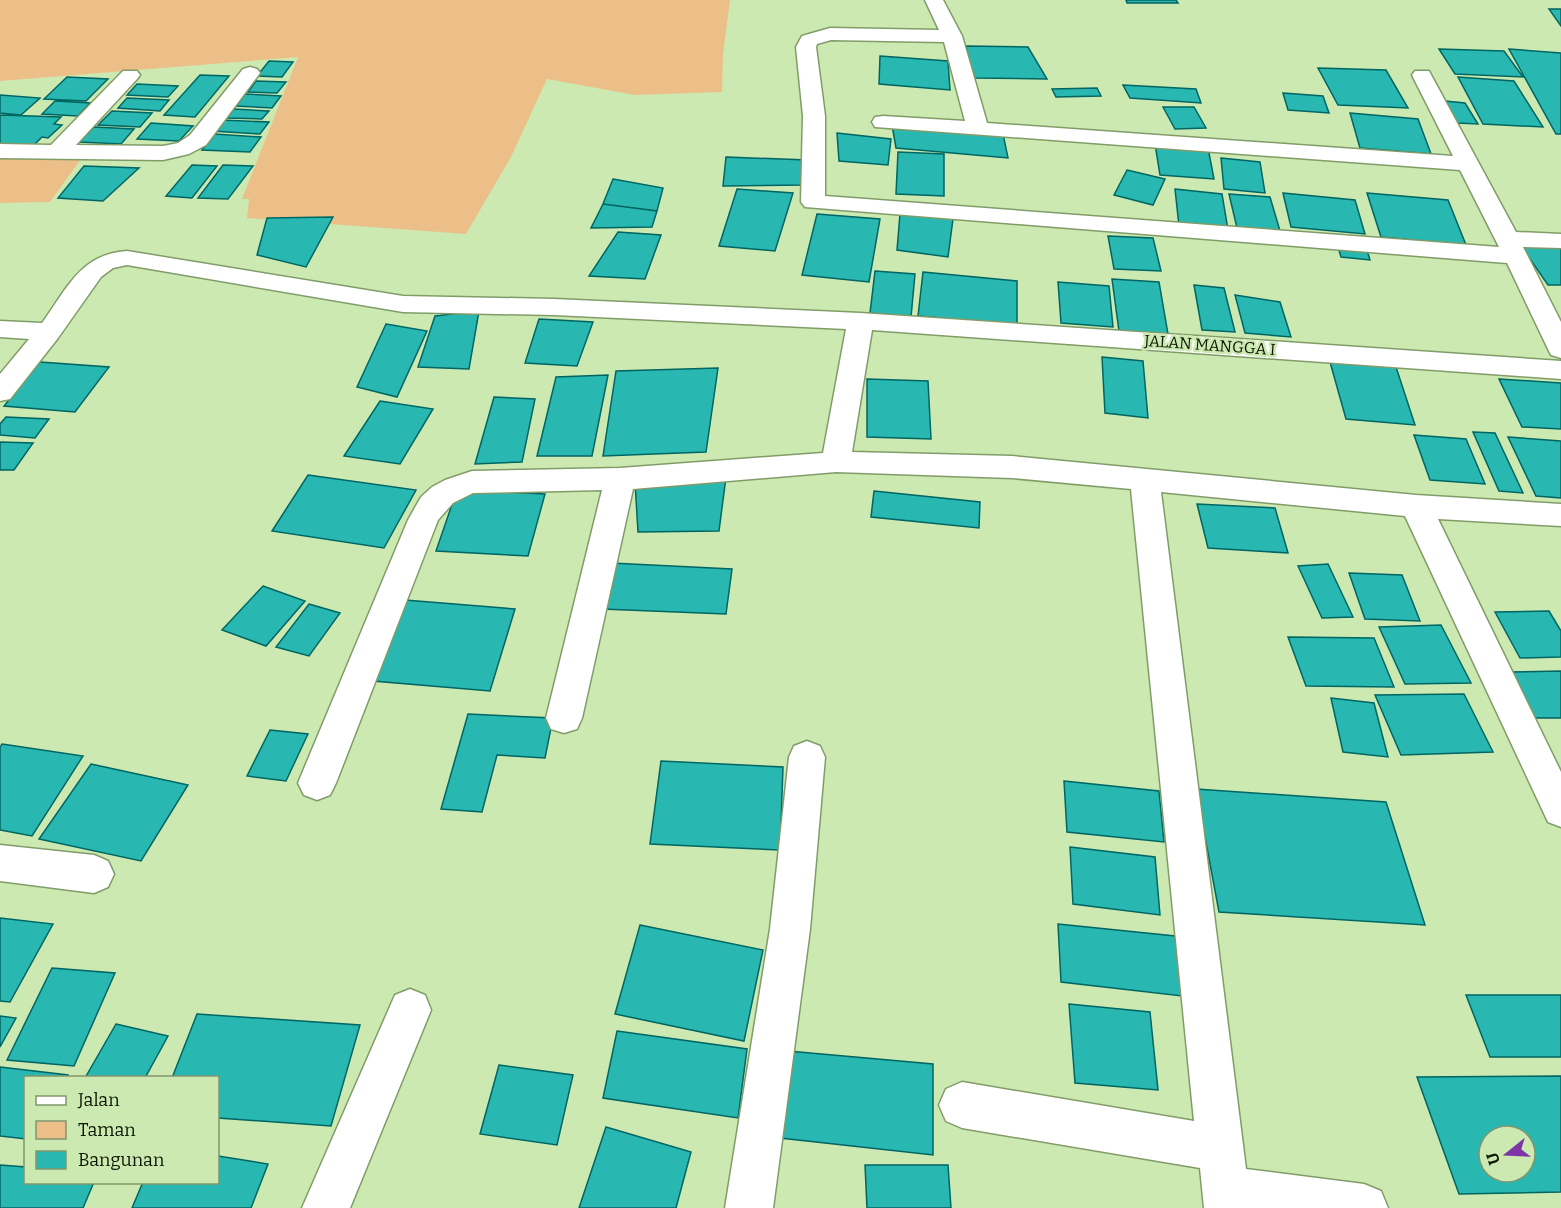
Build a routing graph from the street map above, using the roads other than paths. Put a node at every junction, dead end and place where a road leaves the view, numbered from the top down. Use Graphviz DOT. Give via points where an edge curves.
graph roads {
  1 [pos="934,0"];
  2 [pos="952,36"];
  3 [pos="250,73"];
  4 [pos="130,75"];
  5 [pos="1422,75"];
  6 [pos="883,122"];
  7 [pos="978,129"];
  8 [pos="0,151"];
  9 [pos="58,151"];
  10 [pos="1468,164"];
  11 [pos="1561,242"];
  12 [pos="1512,248"];
  13 [pos="860,321"];
  14 [pos="0,329"];
  15 [pos="49,332"];
  16 [pos="1561,349"];
  17 [pos="1561,370"];
  18 [pos="0,392"];
  19 [pos="836,462"];
  20 [pos="620,479"];
  21 [pos="1145,481"];
  22 [pos="1416,506"];
  23 [pos="1561,515"];
  24 [pos="564,717"];
  25 [pos="807,757"];
  26 [pos="316,783"];
  27 [pos="1561,810"];
  28 [pos="0,863"];
  29 [pos="94,874"];
  30 [pos="410,1010"];
  31 [pos="962,1105"];
  32 [pos="1225,1182"];
  33 [pos="326,1208"];
  34 [pos="749,1208"];
  35 [pos="1364,1208"];
  1 -- 2 [label="street"];
  2 -- 7 [label="street"];
  2 -- 12 [label="street" via="830,34 809,40 806,46 814,116 813,202"];
  3 -- 9 [label="street" via="198,140 187,148 163,153"];
  4 -- 9 [label="street"];
  5 -- 10 [label="street"];
  6 -- 7 [label="street"];
  7 -- 10 [label="street"];
  8 -- 9 [label="street"];
  10 -- 12 [label="street"];
  11 -- 12 [label="street"];
  12 -- 16 [label="street"];
  13 -- 15 [label="street, JALAN MANGGA I" via="403,304 127,258 114,259 92,272"];
  13 -- 17 [label="street, JALAN MANGGA I"];
  13 -- 19 [label="street"];
  14 -- 15 [label="street"];
  15 -- 18 [label="street, JALAN MANGGA I"];
  19 -- 20 [label="street"];
  19 -- 21 [label="street" via="1012,467"];
  20 -- 24 [label="street"];
  20 -- 26 [label="street" via="472,482 447,491 431,504"];
  21 -- 22 [label="street"];
  21 -- 32 [label="street"];
  22 -- 23 [label="street"];
  22 -- 27 [label="street"];
  25 -- 34 [label="street" via="789,929"];
  28 -- 29 [label="street"];
  30 -- 33 [label="street"];
  31 -- 32 [label="street"];
  32 -- 35 [label="street"];
}
